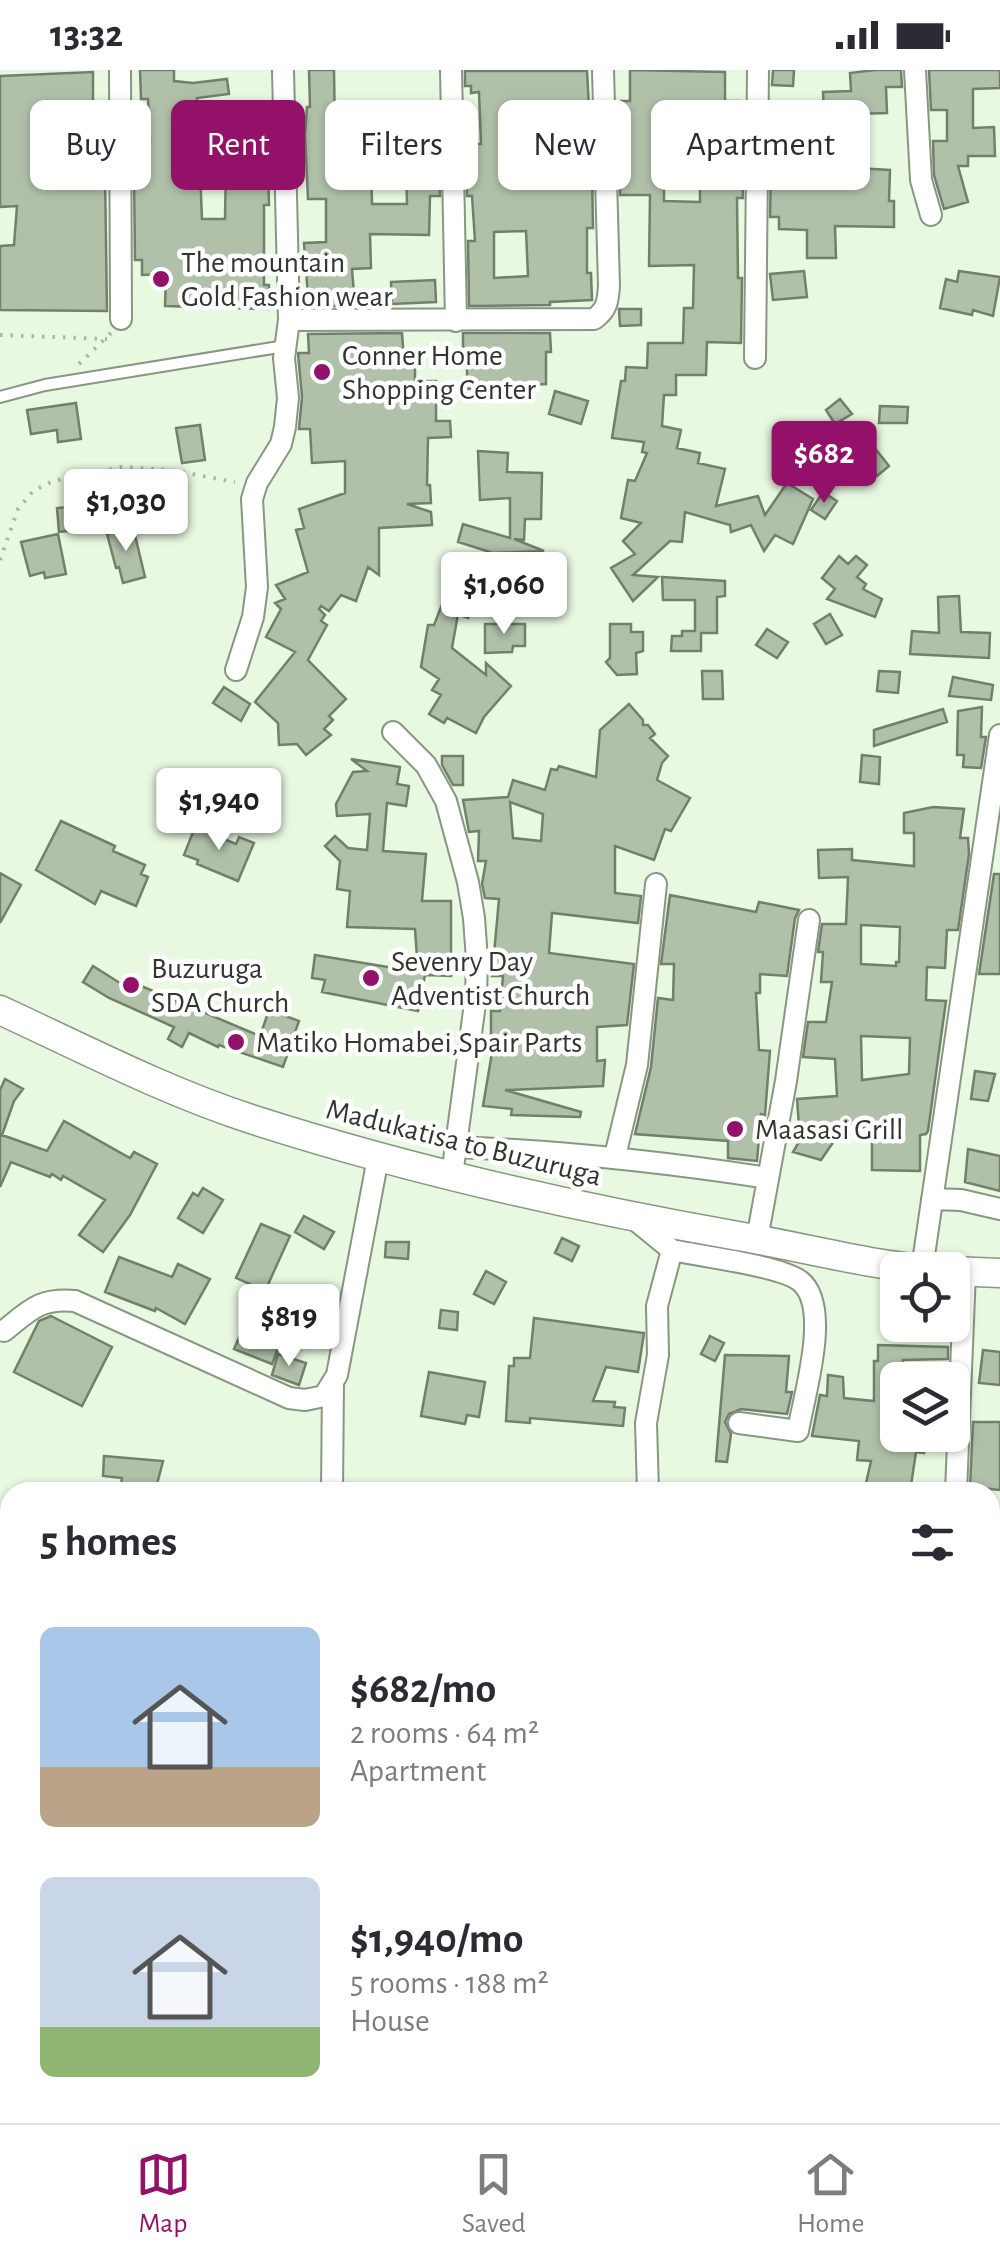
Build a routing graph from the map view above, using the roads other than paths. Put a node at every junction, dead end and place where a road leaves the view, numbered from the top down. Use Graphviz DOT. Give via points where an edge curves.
graph roads {
  1 [pos="120,70"];
  2 [pos="283,70"];
  3 [pos="451,70"];
  4 [pos="603,70"];
  5 [pos="758,70"];
  6 [pos="914,70"];
  7 [pos="930,216"];
  8 [pos="121,319"];
  9 [pos="288,320"];
  10 [pos="456,322"];
  11 [pos="286,346"];
  12 [pos="754,358"];
  13 [pos="0,397"];
  14 [pos="236,670"];
  15 [pos="392,732"];
  16 [pos="1000,735"];
  17 [pos="656,884"];
  18 [pos="810,920"];
  19 [pos="0,1010"];
  20 [pos="614,1156"];
  21 [pos="378,1158"];
  22 [pos="454,1161"];
  23 [pos="768,1178"];
  24 [pos="932,1200"];
  25 [pos="1000,1209"];
  26 [pos="632,1218"];
  27 [pos="757,1239"];
  28 [pos="672,1250"];
  29 [pos="924,1252"];
  30 [pos="880,1263"];
  31 [pos="970,1272"];
  32 [pos="1000,1273"];
  33 [pos="4,1331"];
  34 [pos="957,1342"];
  35 [pos="333,1382"];
  36 [pos="738,1423"];
  37 [pos="332,1482"];
  38 [pos="648,1482"];
  39 [pos="956,1482"];
  1 -- 8 [label="street"];
  2 -- 9 [label="street"];
  3 -- 10 [label="street"];
  4 -- 10 [label="street" via="607,306 594,319"];
  5 -- 12 [label="street"];
  6 -- 7 [label="street" via="921,180"];
  9 -- 10 [label="street"];
  9 -- 11 [label="street"];
  11 -- 13 [label="lane"];
  11 -- 14 [label="street" via="285,426 256,488 251,527 257,587"];
  15 -- 22 [label="street" via="426,765 446,801 468,882 478,960"];
  16 -- 24 [label="street"];
  17 -- 20 [label="street" via="638,1065"];
  18 -- 23 [label="street"];
  19 -- 21 [label="main road, Madukatisa to Buzuruga" via="248,1118"];
  20 -- 22 [label="street" via="551,1150"];
  20 -- 23 [label="street"];
  21 -- 22 [label="main road, Madukatisa to Buzuruga"];
  21 -- 35 [label="street"];
  22 -- 26 [label="main road, Madukatisa to Buzuruga"];
  23 -- 27 [label="street"];
  24 -- 25 [label="street"];
  24 -- 29 [label="street"];
  26 -- 27 [label="main road, Madukatisa to Buzuruga"];
  26 -- 28 [label="street"];
  27 -- 30 [label="main road, Madukatisa to Buzuruga"];
  28 -- 36 [label="street" via="797,1278 814,1304 798,1431"];
  28 -- 38 [label="street" via="657,1306"];
  31 -- 32 [label="main road"];
  33 -- 35 [label="street" via="38,1304 74,1301 289,1398 324,1396"];
  34 -- 39 [label="street"];
  35 -- 37 [label="street"];
}
